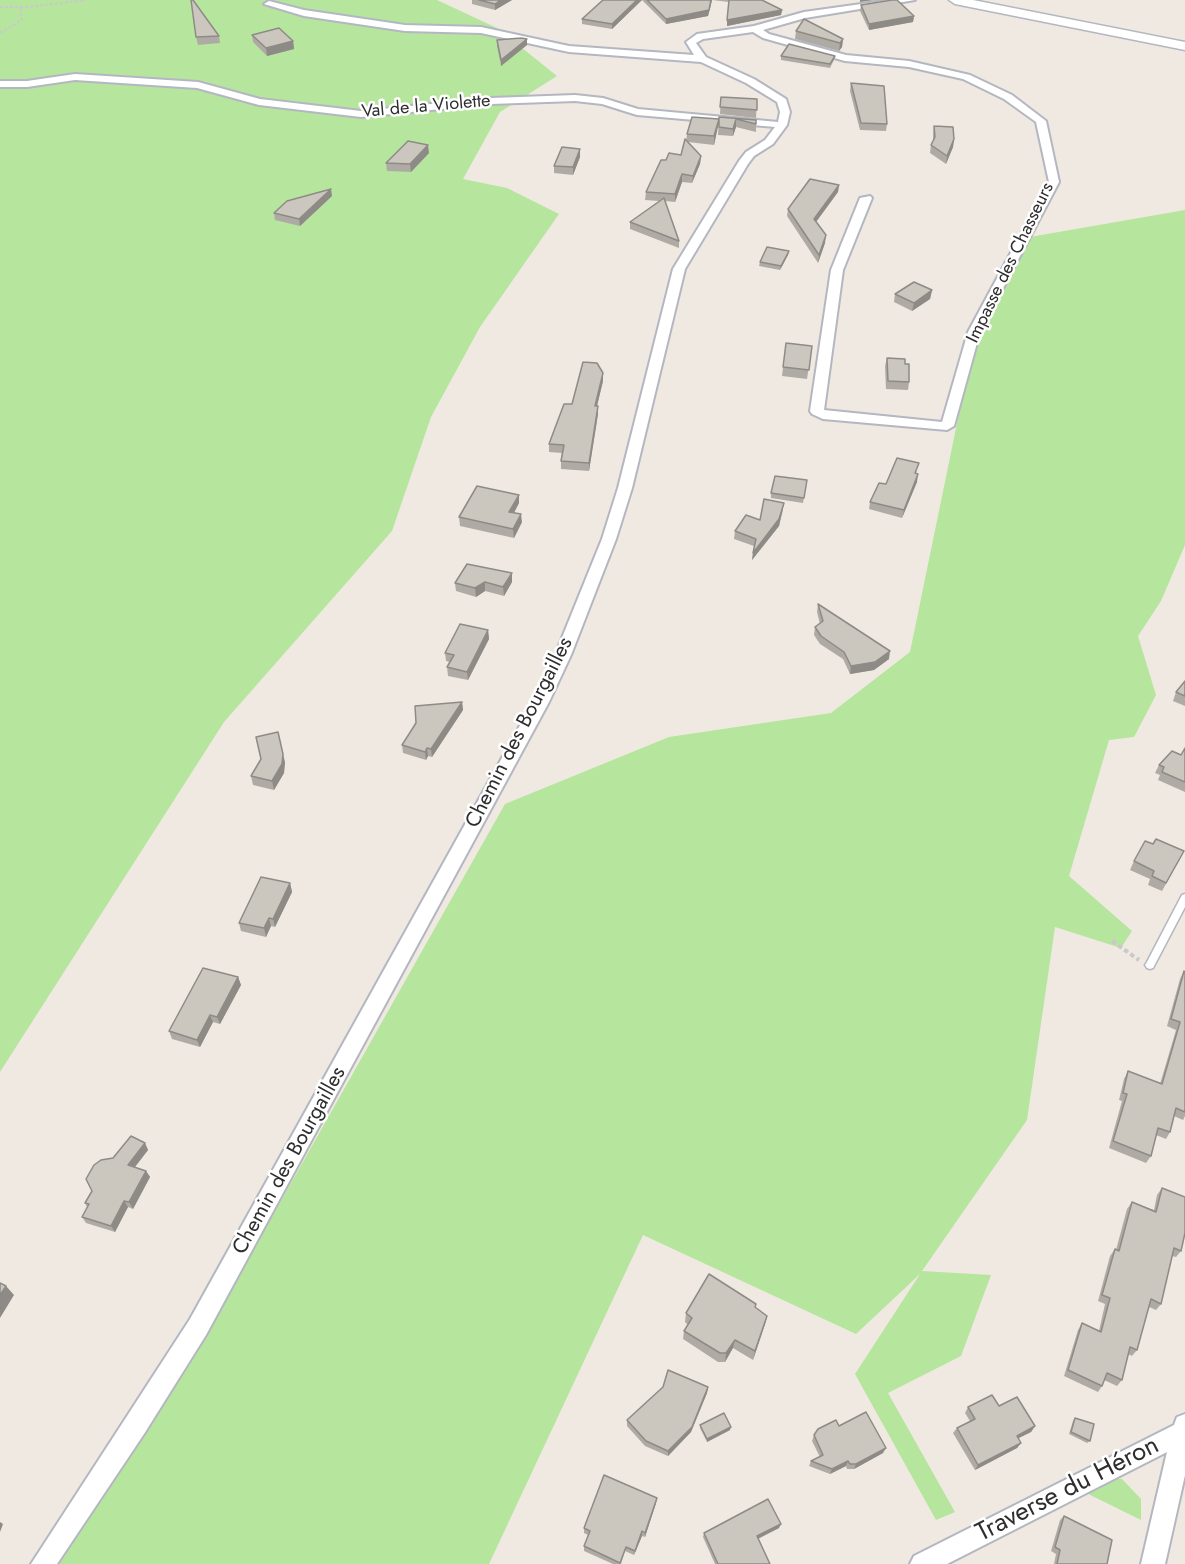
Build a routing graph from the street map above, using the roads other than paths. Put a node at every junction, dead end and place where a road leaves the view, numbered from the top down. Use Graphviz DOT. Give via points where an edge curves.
graph roads {
  1 [pos="910,0"];
  2 [pos="955,0"];
  3 [pos="989,0"];
  4 [pos="269,4"];
  5 [pos="755,29"];
  6 [pos="1185,45"];
  7 [pos="703,59"];
  8 [pos="0,84"];
  9 [pos="782,125"];
  10 [pos="866,198"];
  11 [pos="1185,898"];
  12 [pos="1150,965"];
  13 [pos="1184,1427"];
  14 [pos="43,1564"];
  15 [pos="922,1564"];
  16 [pos="1152,1564"];
  1 -- 5 [label="street" via="804,15"];
  2 -- 6 [label="street"];
  3 -- 6 [label="street"];
  4 -- 7 [label="street" via="405,28 481,30 569,49"];
  5 -- 7 [label="street" via="694,38 693,49"];
  5 -- 10 [label="street, Impasse des Chasseurs" via="766,36 845,58 909,64 966,77 1008,97 1041,121 1054,182 974,332 947,426 823,415 817,411 837,270"];
  7 -- 9 [label="street" via="775,95 784,107"];
  8 -- 9 [label="street, Val de la Violette" via="75,77 198,85 259,102 361,114 491,101 575,98 603,101 637,112"];
  9 -- 14 [label="street, Chemin des Bourgailles" via="769,142 750,153 679,269 609,539 541,702 198,1327"];
  11 -- 12 [label="lane"];
  13 -- 15 [label="street, Traverse du Héron"];
  13 -- 16 [label="street"];
}
